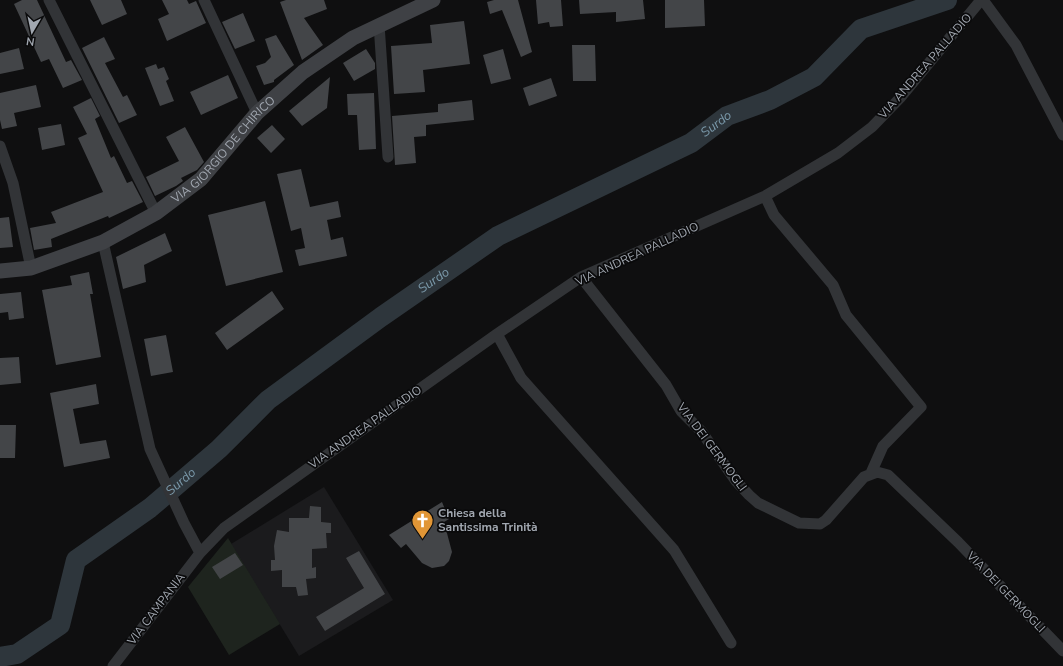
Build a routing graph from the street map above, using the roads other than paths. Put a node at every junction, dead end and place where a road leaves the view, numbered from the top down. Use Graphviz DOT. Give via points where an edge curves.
graph roads {
  1 [pos="49,0"];
  2 [pos="204,0"];
  3 [pos="433,0"];
  4 [pos="982,0"];
  5 [pos="379,24"];
  6 [pos="257,113"];
  7 [pos="1063,135"];
  8 [pos="0,146"];
  9 [pos="388,157"];
  10 [pos="765,196"];
  11 [pos="156,213"];
  12 [pos="103,242"];
  13 [pos="31,268"];
  14 [pos="0,271"];
  15 [pos="581,277"];
  16 [pos="497,334"];
  17 [pos="871,473"];
  18 [pos="200,552"];
  19 [pos="731,643"];
  20 [pos="1063,651"];
  21 [pos="113,666"];
  1 -- 11 [label="street"];
  2 -- 6 [label="street"];
  3 -- 5 [label="main road, VIA GIORGIO DE CHIRICO"];
  4 -- 7 [label="street" via="1016,46"];
  4 -- 10 [label="street, VIA ANDREA PALLADIO" via="900,98 872,127 838,153"];
  5 -- 6 [label="main road, VIA GIORGIO DE CHIRICO" via="353,38 303,72"];
  5 -- 9 [label="street"];
  6 -- 11 [label="main road, VIA GIORGIO DE CHIRICO" via="201,179"];
  8 -- 13 [label="street" via="13,183"];
  10 -- 15 [label="street, VIA ANDREA PALLADIO"];
  10 -- 17 [label="street" via="774,214 833,284 846,315 921,407 883,446"];
  11 -- 12 [label="main road, VIA GIORGIO DE CHIRICO"];
  12 -- 13 [label="main road, VIA GIORGIO DE CHIRICO"];
  12 -- 18 [label="street" via="150,449"];
  13 -- 14 [label="main road, VIA GIORGIO DE CHIRICO"];
  15 -- 16 [label="street, VIA ANDREA PALLADIO"];
  15 -- 17 [label="street, VIA DEI GERMOGLI" via="666,385 681,411 701,431 736,481 758,503 799,523 820,524 864,477"];
  16 -- 18 [label="street, VIA ANDREA PALLADIO" via="257,503 224,528"];
  16 -- 19 [label="street" via="521,378 674,550"];
  17 -- 20 [label="street, VIA DEI GERMOGLI" via="888,475 958,542"];
  18 -- 21 [label="street, VIA CAMPANIA"];
}
